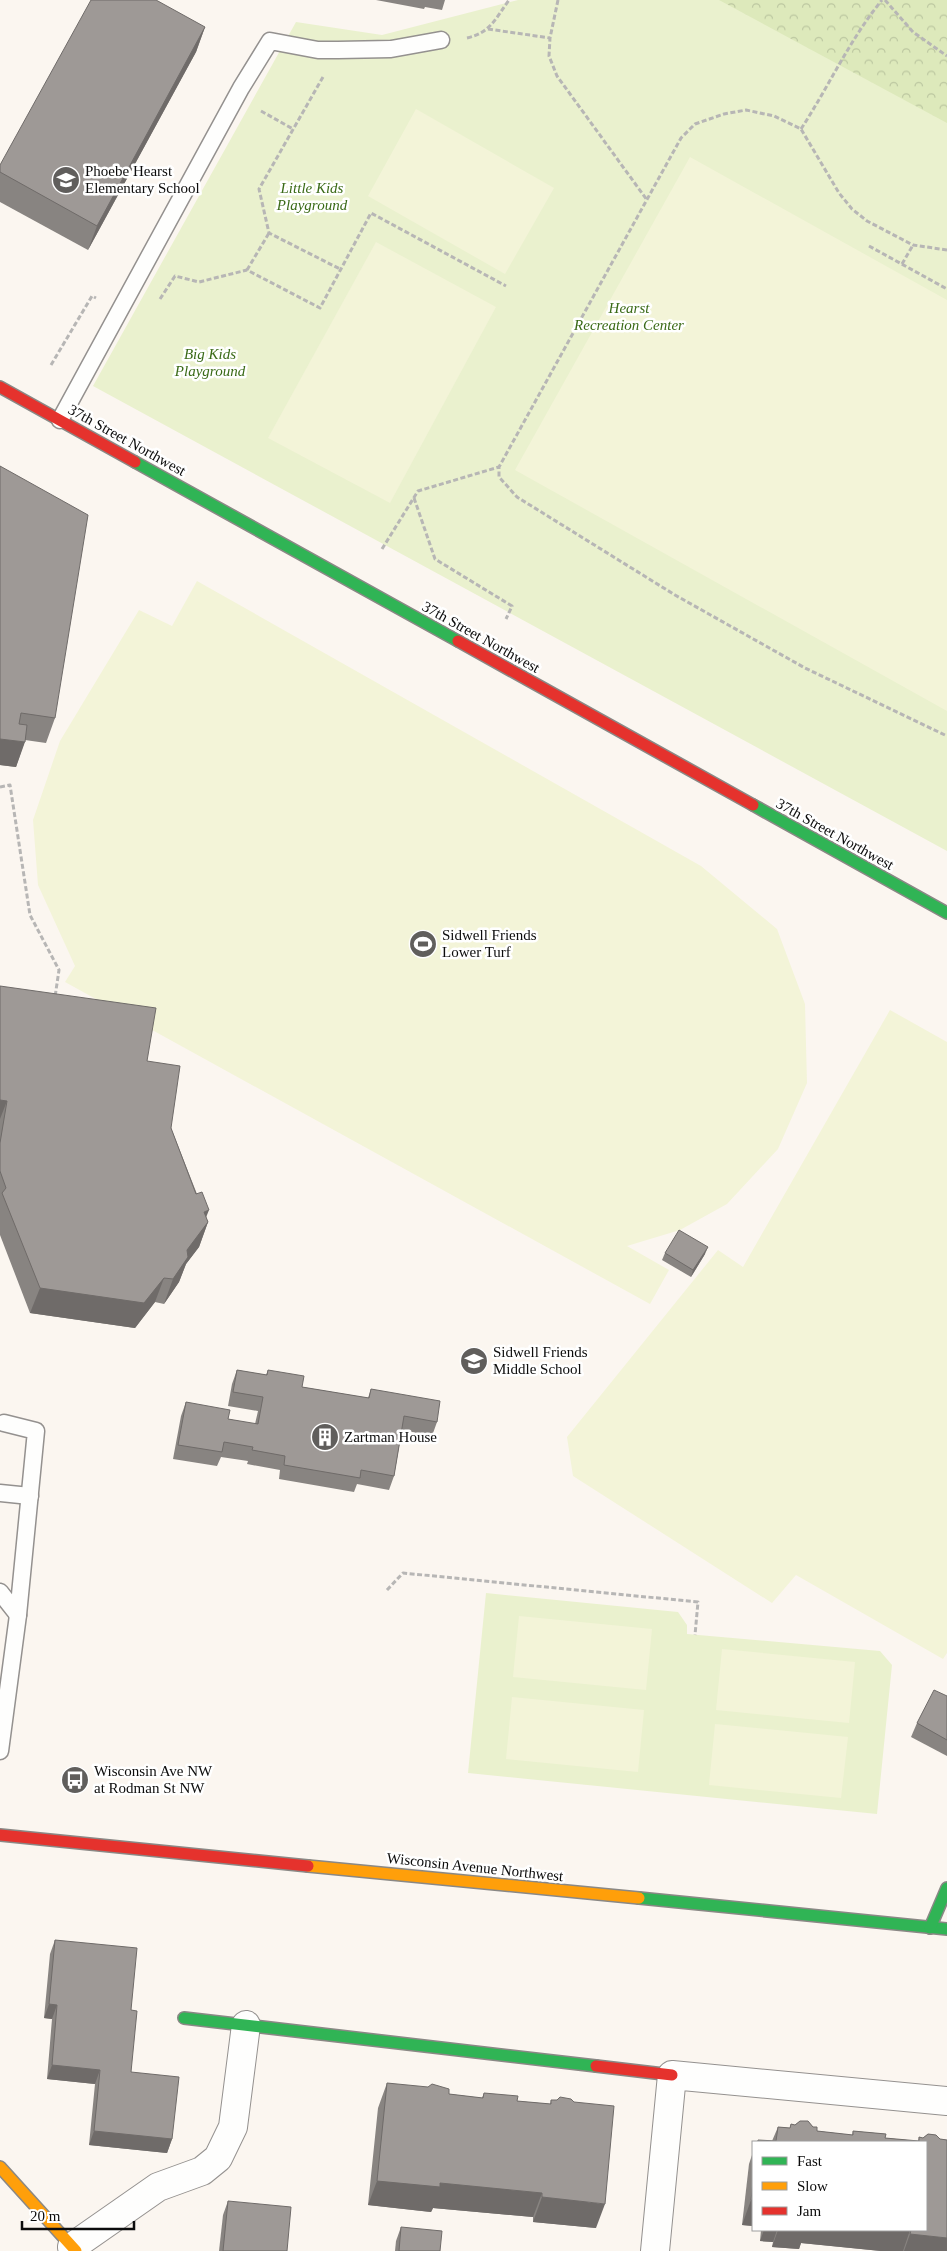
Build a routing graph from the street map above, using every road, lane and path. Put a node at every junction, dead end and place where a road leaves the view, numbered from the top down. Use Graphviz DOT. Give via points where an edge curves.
graph roads {
  1 [pos="509,0"];
  2 [pos="558,0"];
  3 [pos="884,0"];
  4 [pos="487,29"];
  5 [pos="550,38"];
  6 [pos="441,40"];
  7 [pos="338,50"];
  8 [pos="947,56"];
  9 [pos="242,88"];
  10 [pos="293,129"];
  11 [pos="801,129"];
  12 [pos="647,200"];
  13 [pos="268,233"];
  14 [pos="913,245"];
  15 [pos="869,246"];
  16 [pos="947,250"];
  17 [pos="902,264"];
  18 [pos="340,269"];
  19 [pos="247,270"];
  20 [pos="506,286"];
  21 [pos="947,290"];
  22 [pos="99,300"];
  23 [pos="159,301"];
  24 [pos="51,365"];
  25 [pos="0,387"];
  26 [pos="60,420"];
  27 [pos="500,467"];
  28 [pos="414,498"];
  29 [pos="382,549"];
  30 [pos="506,619"];
  31 [pos="947,736"];
  32 [pos="0,787"];
  33 [pos="947,913"];
  34 [pos="54,1001"];
  35 [pos="4,1423"];
  36 [pos="0,1493"];
  37 [pos="30,1496"];
  38 [pos="387,1590"];
  39 [pos="0,1592"];
  40 [pos="18,1615"];
  41 [pos="695,1635"];
  42 [pos="0,1751"];
  43 [pos="0,1835"];
  44 [pos="947,1888"];
  45 [pos="930,1928"];
  46 [pos="947,1930"];
  47 [pos="184,2018"];
  48 [pos="246,2025"];
  49 [pos="672,2076"];
  50 [pos="947,2101"];
  51 [pos="0,2167"];
  52 [pos="74,2249"];
  53 [pos="655,2251"];
  1 -- 4 [label="path"];
  2 -- 5 [label="path"];
  3 -- 8 [label="path" via="913,32"];
  3 -- 11 [label="path" via="862,24"];
  4 -- 5 [label="path"];
  4 -- 6 [label="path" via="480,35"];
  5 -- 12 [label="path" via="549,56 557,76"];
  6 -- 7 [label="lane" via="391,49"];
  7 -- 9 [label="lane" via="318,50 270,41"];
  7 -- 10 [label="path"];
  9 -- 10 [label="path" via="258,110"];
  9 -- 26 [label="lane"];
  10 -- 13 [label="path" via="260,189"];
  11 -- 12 [label="path" via="774,116 746,110 695,124 681,138"];
  11 -- 14 [label="path" via="852,209 867,221"];
  12 -- 27 [label="path"];
  13 -- 18 [label="path"];
  13 -- 19 [label="path"];
  14 -- 16 [label="path"];
  14 -- 17 [label="path"];
  15 -- 17 [label="path"];
  17 -- 21 [label="path"];
  18 -- 19 [label="path" via="320,308"];
  18 -- 20 [label="path" via="371,213"];
  19 -- 23 [label="path" via="199,282 175,276"];
  22 -- 24 [label="path" via="92,296"];
  25 -- 26 [label="street, 37th Street Northwest"];
  26 -- 33 [label="street, 37th Street Northwest"];
  27 -- 28 [label="path" via="418,491"];
  27 -- 31 [label="path" via="498,477 517,497 674,596 805,668"];
  28 -- 29 [label="path"];
  28 -- 30 [label="path" via="435,559 512,606"];
  32 -- 34 [label="path" via="10,785 30,915 60,970"];
  35 -- 37 [label="lane" via="36,1431"];
  36 -- 37 [label="lane"];
  37 -- 40 [label="lane"];
  38 -- 41 [label="path" via="403,1573 698,1602"];
  39 -- 40 [label="lane"];
  40 -- 42 [label="lane"];
  43 -- 45 [label="street, Wisconsin Avenue Northwest"];
  44 -- 45 [label="street"];
  45 -- 46 [label="street, Wisconsin Avenue Northwest"];
  47 -- 48 [label="street"];
  48 -- 49 [label="street"];
  48 -- 52 [label="street" via="233,2127 218,2158 202,2171 158,2187"];
  49 -- 50 [label="street"];
  49 -- 53 [label="street"];
  51 -- 52 [label="street"];
}
